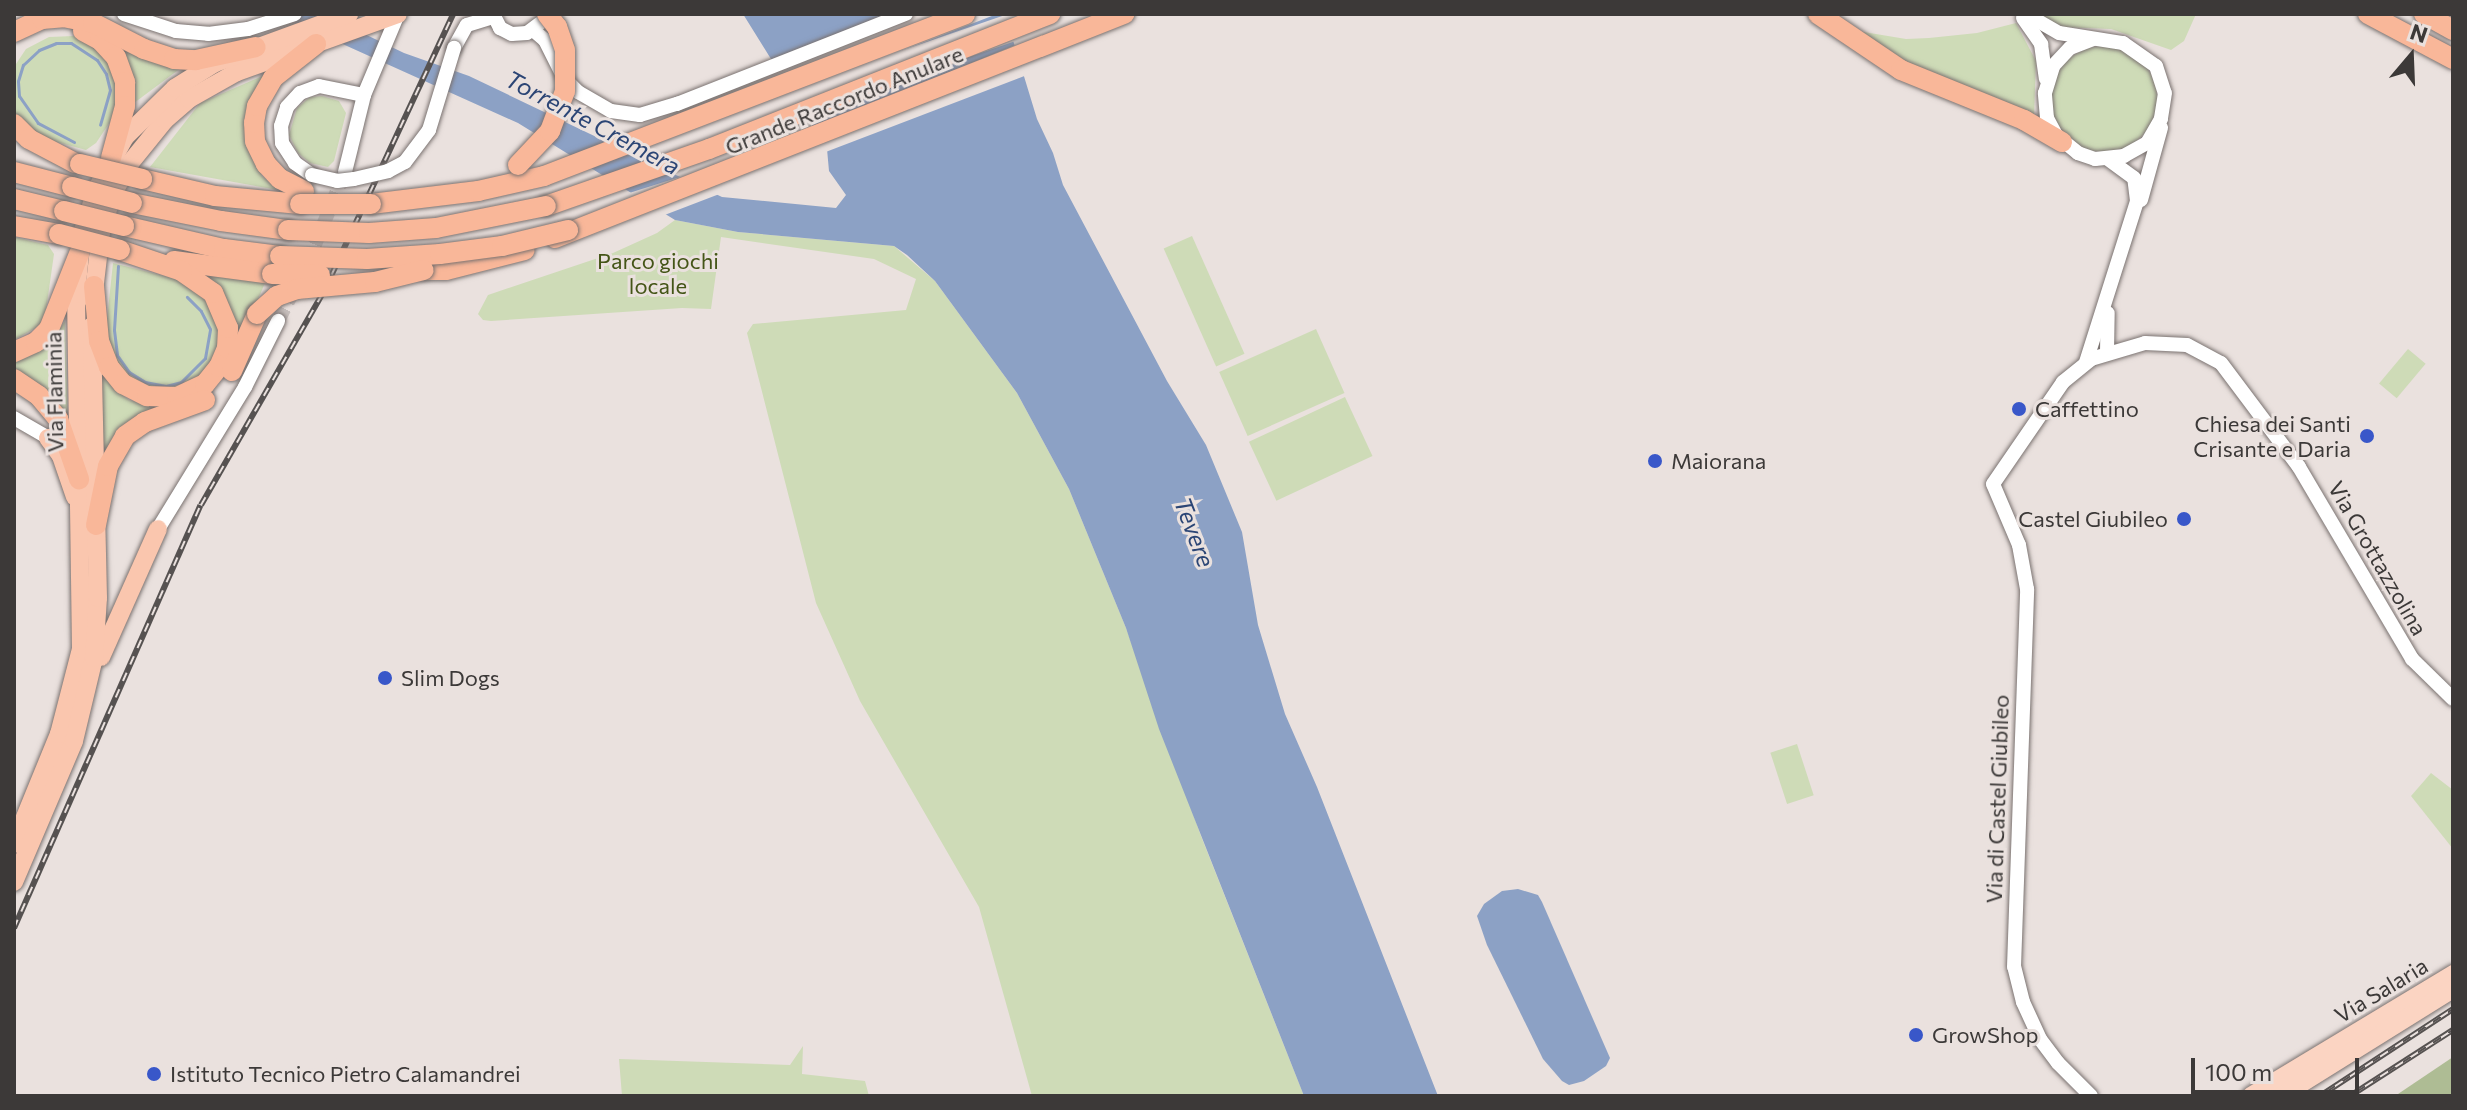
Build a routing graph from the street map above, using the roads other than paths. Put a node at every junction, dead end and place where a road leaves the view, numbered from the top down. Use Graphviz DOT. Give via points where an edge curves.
graph roads {
  1 [pos="124,14"];
  2 [pos="295,14"];
  3 [pos="349,14"];
  4 [pos="906,14"];
  5 [pos="965,14"];
  6 [pos="1050,14"];
  7 [pos="1124,14"];
  8 [pos="1818,14"];
  9 [pos="2023,14"];
  10 [pos="2368,14"];
  11 [pos="2424,14"];
  12 [pos="493,15"];
  13 [pos="396,18"];
  14 [pos="541,19"];
  15 [pos="2453,30"];
  16 [pos="14,32"];
  17 [pos="2093,39"];
  18 [pos="318,43"];
  19 [pos="256,47"];
  20 [pos="14,49"];
  21 [pos="2453,59"];
  22 [pos="2046,86"];
  23 [pos="364,95"];
  24 [pos="2161,119"];
  25 [pos="14,124"];
  26 [pos="2062,142"];
  27 [pos="14,146"];
  28 [pos="111,158"];
  29 [pos="2108,159"];
  30 [pos="78,164"];
  31 [pos="14,172"];
  32 [pos="345,172"];
  33 [pos="305,190"];
  34 [pos="443,196"];
  35 [pos="14,199"];
  36 [pos="2136,209"];
  37 [pos="14,219"];
  38 [pos="14,226"];
  39 [pos="568,230"];
  40 [pos="57,234"];
  41 [pos="88,256"];
  42 [pos="147,257"];
  43 [pos="276,265"];
  44 [pos="424,270"];
  45 [pos="94,286"];
  46 [pos="2111,289"];
  47 [pos="278,321"];
  48 [pos="14,352"];
  49 [pos="2107,352"];
  50 [pos="2086,362"];
  51 [pos="14,379"];
  52 [pos="14,418"];
  53 [pos="48,438"];
  54 [pos="79,479"];
  55 [pos="1993,484"];
  56 [pos="80,508"];
  57 [pos="96,525"];
  58 [pos="158,529"];
  59 [pos="90,686"];
  60 [pos="2453,699"];
  61 [pos="14,844"];
  62 [pos="14,882"];
  63 [pos="2453,974"];
  64 [pos="2453,989"];
  65 [pos="2091,1096"];
  66 [pos="2251,1096"];
  67 [pos="2281,1096"];
  1 -- 2 [label="street" via="196,33 227,33"];
  3 -- 19 [label="highway, Via Flaminia"];
  4 -- 14 [label="street" via="640,115 602,107 564,78"];
  5 -- 34 [label="highway, Grande Raccordo Anulare" via="544,176"];
  6 -- 31 [label="highway, Grande Raccordo Anulare, bridge" via="709,149 546,206 436,228 369,233 288,230 132,203"];
  7 -- 39 [label="highway, Grande Raccordo Anulare"];
  8 -- 26 [label="highway" via="1912,76 2024,120"];
  9 -- 17 [label="street" via="2059,33"];
  9 -- 22 [label="street" via="2043,47"];
  10 -- 21 [label="highway"];
  11 -- 15 [label="highway"];
  12 -- 14 [label="street" via="500,28 512,34"];
  12 -- 33 [label="street, bridge" via="467,25 454,48 426,137 405,162 388,171"];
  13 -- 18 [label="highway, Via Flaminia"];
  13 -- 23 [label="street"];
  14 -- 34 [label="highway, bridge" via="559,31 567,65 563,100 550,131 512,168"];
  16 -- 19 [label="highway" via="42,19 71,17 174,59 196,60"];
  17 -- 22 [label="street" via="2061,56"];
  17 -- 24 [label="street" via="2123,43 2154,64 2165,93"];
  18 -- 33 [label="highway" via="273,78 254,123 255,141 266,164 280,179"];
  18 -- 41 [label="highway, Via Flaminia" via="237,72 189,99 165,120 120,180"];
  19 -- 28 [label="highway, Via Flaminia" via="215,63 175,88 136,124"];
  20 -- 28 [label="highway" via="42,30 60,26 87,32 104,44 122,71 126,90"];
  22 -- 26 [label="street" via="2047,118"];
  23 -- 32 [label="street"];
  23 -- 33 [label="street" via="319,86 303,91 287,107 282,143"];
  24 -- 29 [label="street" via="2142,147"];
  24 -- 36 [label="street" via="2155,158"];
  25 -- 30 [label="highway" via="29,139"];
  26 -- 29 [label="street" via="2084,156"];
  27 -- 30 [label="highway, Grande Raccordo Anulare"];
  28 -- 41 [label="highway, Via Flaminia" via="87,215"];
  29 -- 36 [label="street" via="2136,181"];
  30 -- 33 [label="highway, Grande Raccordo Anulare, bridge" via="215,196"];
  33 -- 34 [label="highway, Grande Raccordo Anulare, bridge" via="371,204"];
  35 -- 43 [label="highway, Grande Raccordo Anulare, bridge"];
  36 -- 46 [label="street"];
  37 -- 40 [label="highway"];
  38 -- 40 [label="highway"];
  39 -- 43 [label="highway, Grande Raccordo Anulare, bridge" via="440,254"];
  39 -- 44 [label="highway, bridge" via="512,253 446,270"];
  40 -- 42 [label="highway, bridge"];
  41 -- 45 [label="highway, Via Flaminia"];
  41 -- 48 [label="highway" via="49,329"];
  41 -- 54 [label="highway, Via Flaminia" via="76,328"];
  42 -- 43 [label="highway"];
  42 -- 45 [label="highway" via="200,281 224,311 224,356 196,390 157,398 123,384 99,341"];
  43 -- 44 [label="highway, bridge"];
  44 -- 57 [label="highway, bridge" via="375,282 297,289 272,299 257,314 219,388 193,406 141,424 120,442 108,466"];
  45 -- 57 [label="highway, Via Flaminia"];
  46 -- 49 [label="street"];
  46 -- 50 [label="street"];
  47 -- 58 [label="street" via="245,387"];
  49 -- 50 [label="street, Via Grottazzolina"];
  49 -- 60 [label="street, Via Grottazzolina" via="2169,342 2196,348 2226,367 2299,467 2412,659"];
  50 -- 55 [label="street, Via Grottazzolina" via="2057,390"];
  51 -- 54 [label="highway" via="39,396 58,419"];
  52 -- 53 [label="street"];
  53 -- 56 [label="highway" via="61,456"];
  54 -- 56 [label="highway, Via Flaminia"];
  55 -- 65 [label="street, Via di Castel Giubileo" via="2019,545 2027,589 2013,962 2040,1039"];
  56 -- 61 [label="highway, Via Flaminia" via="79,665 59,734"];
  57 -- 59 [label="highway, Via Flaminia" via="98,616"];
  58 -- 59 [label="highway"];
  59 -- 62 [label="highway, Via Flaminia" via="67,759"];
  63 -- 66 [label="main road, Via Salaria"];
  64 -- 67 [label="main road, Via Salaria"];
}
